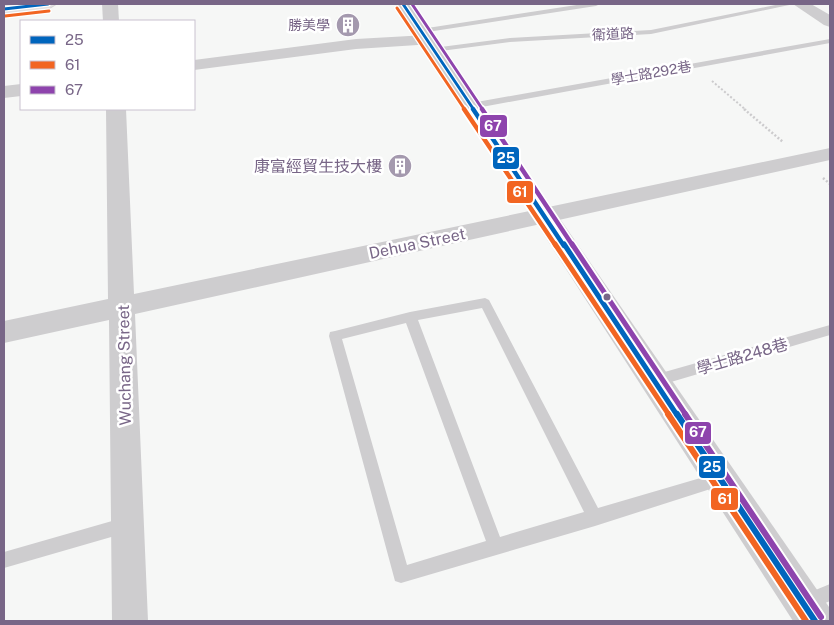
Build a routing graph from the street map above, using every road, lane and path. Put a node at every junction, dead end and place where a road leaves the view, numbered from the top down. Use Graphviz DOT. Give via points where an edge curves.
graph roads {
  1 [pos="48,4"];
  2 [pos="110,4"];
  3 [pos="403,4"];
  4 [pos="596,4"];
  5 [pos="790,4"];
  6 [pos="801,4"];
  7 [pos="4,9"];
  8 [pos="111,20"];
  9 [pos="830,22"];
  10 [pos="427,40"];
  11 [pos="830,41"];
  12 [pos="195,65"];
  13 [pos="694,65"];
  14 [pos="20,90"];
  15 [pos="4,92"];
  16 [pos="471,106"];
  17 [pos="116,110"];
  18 [pos="830,154"];
  19 [pos="803,160"];
  20 [pos="544,216"];
  21 [pos="123,306"];
  22 [pos="410,317"];
  23 [pos="830,330"];
  24 [pos="4,332"];
  25 [pos="654,382"];
  26 [pos="721,479"];
  27 [pos="595,518"];
  28 [pos="128,524"];
  29 [pos="496,547"];
  30 [pos="4,560"];
  31 [pos="830,592"];
  32 [pos="809,612"];
  33 [pos="130,621"];
  1 -- 7 [label="main road"];
  2 -- 8 [label="street"];
  3 -- 10 [label="street"];
  4 -- 10 [label="lane"];
  5 -- 10 [label="lane, 衛道路" via="651,32 510,40"];
  6 -- 9 [label="street"];
  10 -- 12 [label="street, 衛道路" via="356,44"];
  10 -- 16 [label="street"];
  11 -- 13 [label="lane, 學士路292巷"];
  13 -- 16 [label="lane, 學士路292巷"];
  13 -- 19 [label="path"];
  14 -- 15 [label="street"];
  16 -- 20 [label="street"];
  17 -- 21 [label="street, Wuchang Street"];
  18 -- 19 [label="street, Dehua Street"];
  19 -- 20 [label="street, Dehua Street"];
  20 -- 21 [label="street, Dehua Street"];
  20 -- 25 [label="street"];
  21 -- 24 [label="street, Dehua Street"];
  21 -- 28 [label="street, Wuchang Street"];
  22 -- 27 [label="lane" via="485,303"];
  22 -- 29 [label="lane"];
  22 -- 29 [label="lane" via="335,336 401,575"];
  23 -- 25 [label="lane, 學士路248巷"];
  25 -- 26 [label="street"];
  26 -- 27 [label="lane"];
  26 -- 32 [label="street"];
  27 -- 29 [label="lane"];
  28 -- 30 [label="lane"];
  28 -- 33 [label="street, Wuchang Street"];
  31 -- 32 [label="lane"];
}
